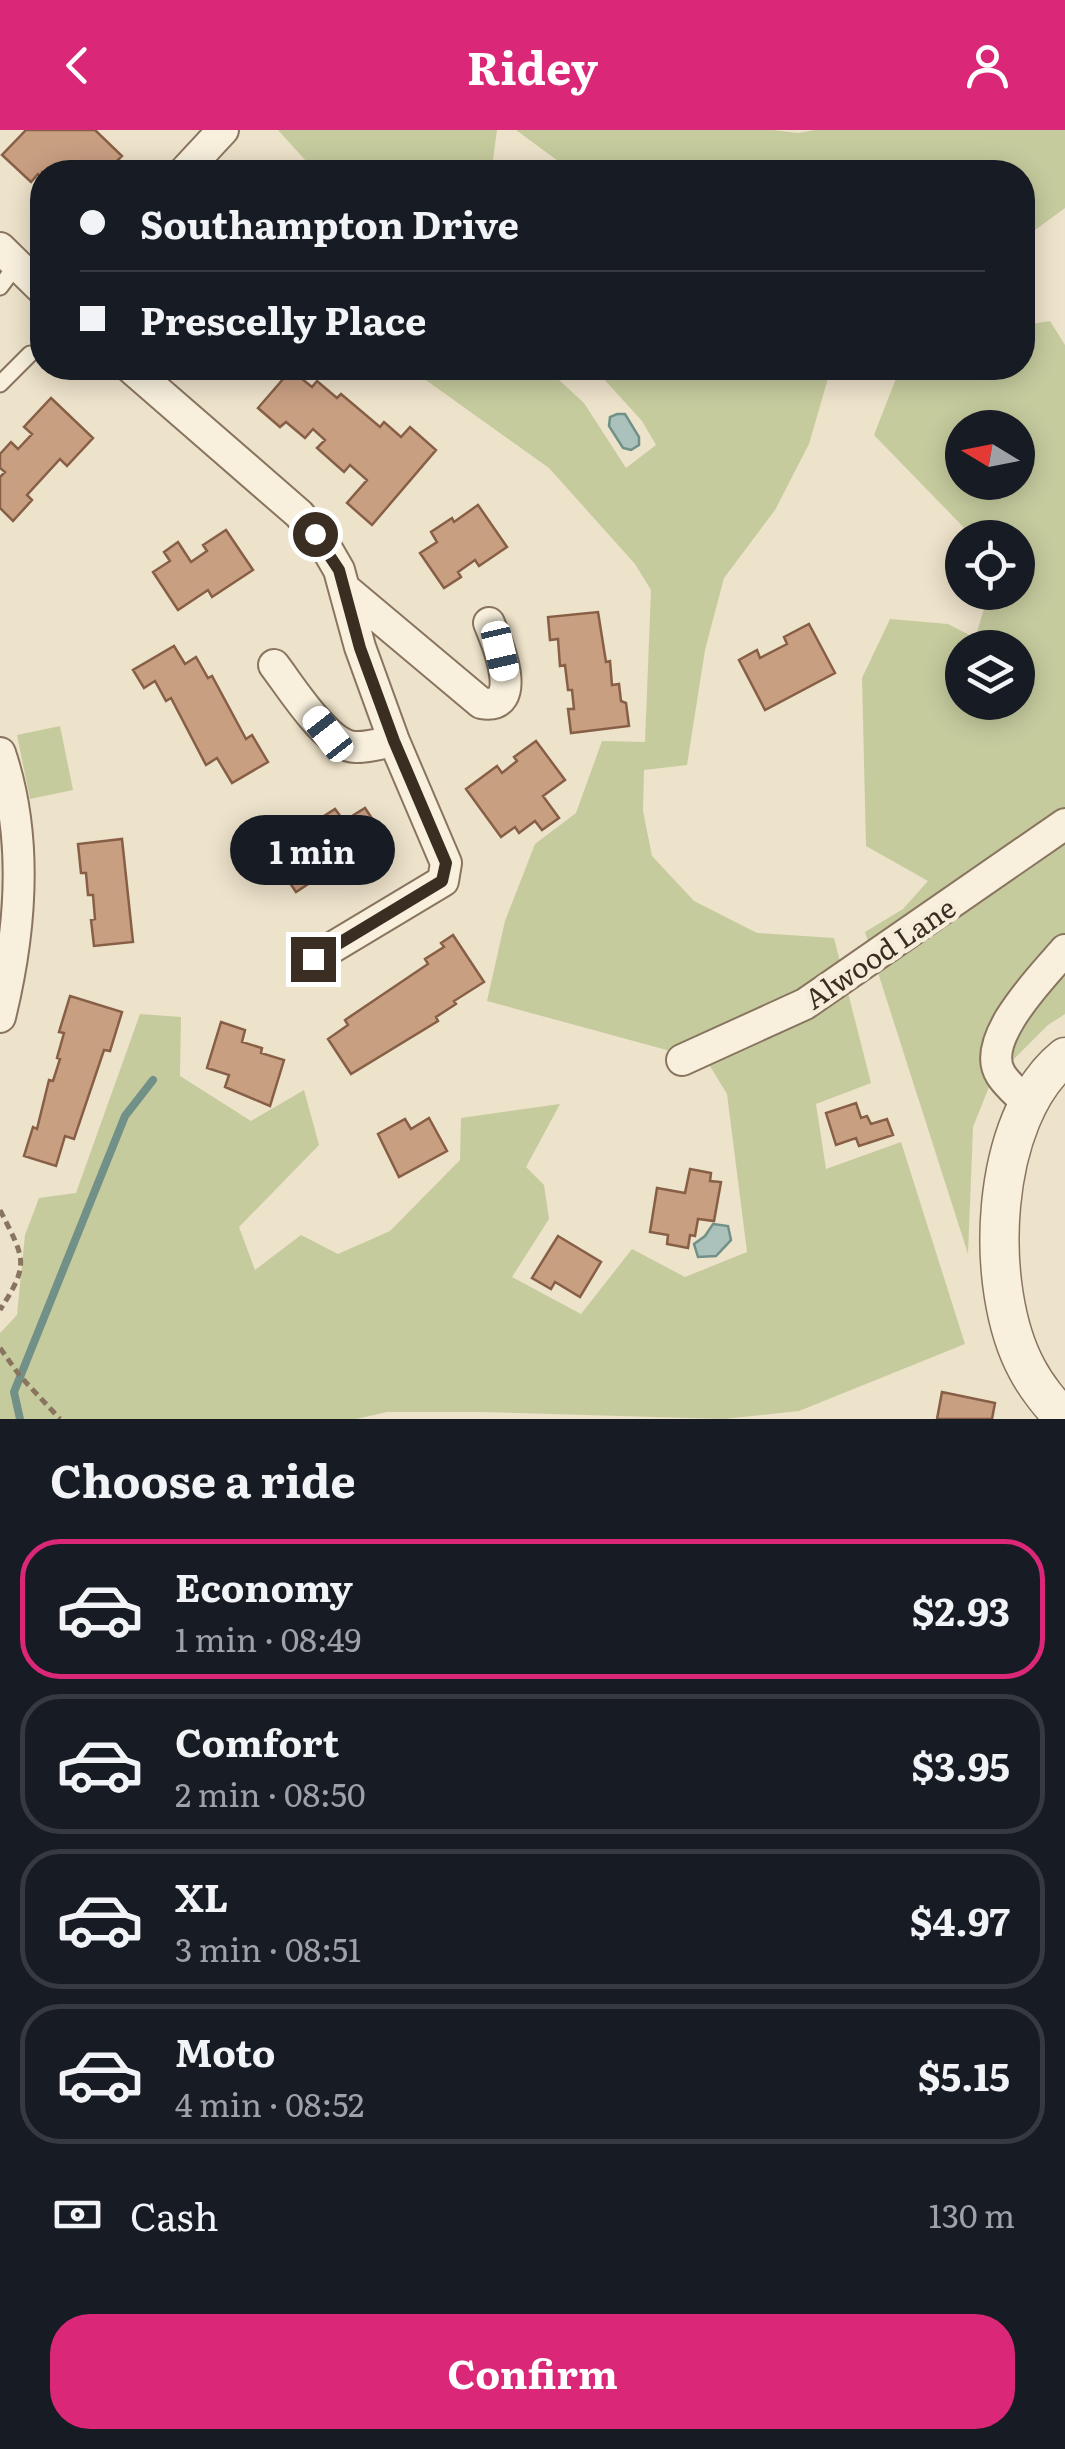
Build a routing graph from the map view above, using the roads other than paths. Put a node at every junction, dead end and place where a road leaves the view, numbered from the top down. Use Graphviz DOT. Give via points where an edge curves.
graph roads {
  1 [pos="223,130"];
  2 [pos="195,160"];
  3 [pos="6,266"];
  4 [pos="30,281"];
  5 [pos="30,354"];
  6 [pos="145,380"];
  7 [pos="0,384"];
  8 [pos="344,588"];
  9 [pos="490,622"];
  10 [pos="274,665"];
  11 [pos="394,741"];
  12 [pos="0,753"];
  13 [pos="1065,824"];
  14 [pos="1065,950"];
  15 [pos="313,959"];
  16 [pos="0,1017"];
  17 [pos="1065,1057"];
  18 [pos="682,1060"];
  19 [pos="1028,1104"];
  20 [pos="1064,1419"];
  1 -- 2 [label="street"];
  3 -- 4 [label="street"];
  5 -- 7 [label="lane"];
  6 -- 8 [label="street" via="298,514 324,544"];
  8 -- 9 [label="street" via="490,705 506,690"];
  8 -- 11 [label="street"];
  10 -- 11 [label="street" via="340,743"];
  11 -- 15 [label="street" via="446,863 442,881"];
  12 -- 16 [label="street" via="14,816 19,899"];
  13 -- 18 [label="street, Alwood Lane" via="805,1004"];
  14 -- 19 [label="street" via="1005,1024 996,1059 1000,1074"];
  17 -- 19 [label="street"];
  19 -- 20 [label="street" via="1004,1180 1001,1258 1026,1367"];
}
